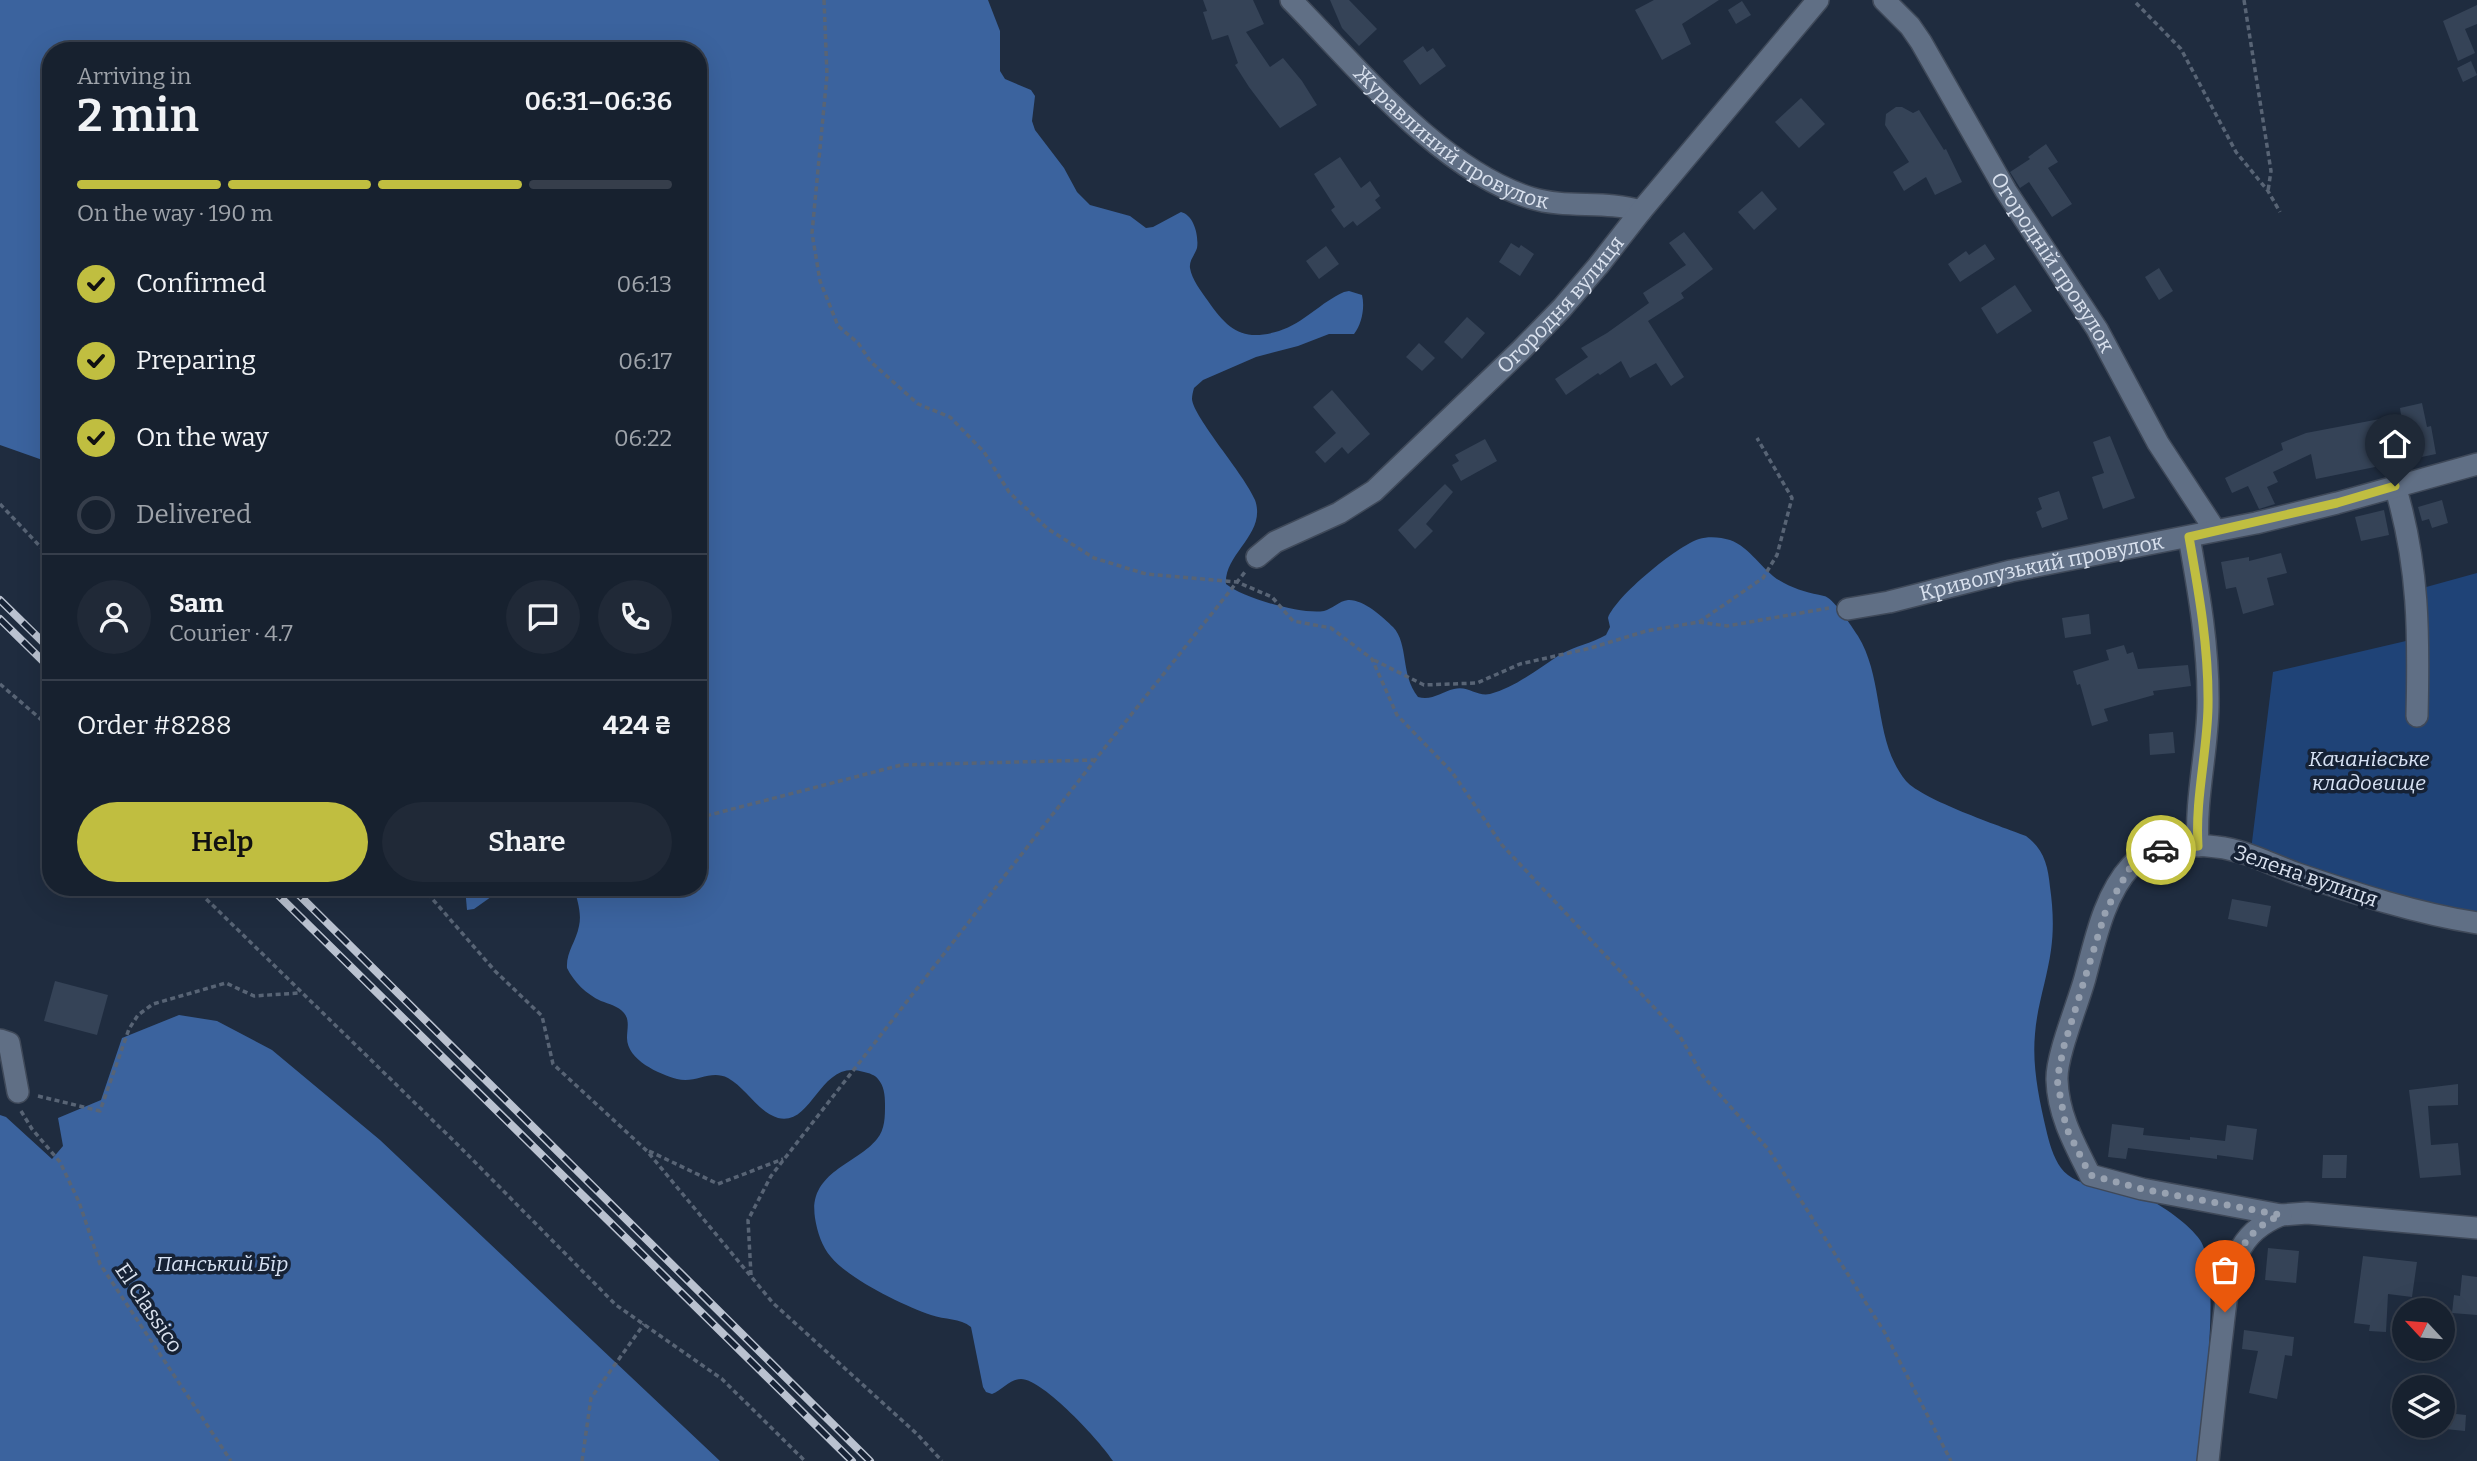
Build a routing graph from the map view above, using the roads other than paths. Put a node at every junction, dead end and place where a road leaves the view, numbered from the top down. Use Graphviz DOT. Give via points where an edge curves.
graph roads {
  1 [pos="1291,0"];
  2 [pos="1818,0"];
  3 [pos="1884,0"];
  4 [pos="1641,211"];
  5 [pos="2477,464"];
  6 [pos="2395,486"];
  7 [pos="2215,530"];
  8 [pos="2189,537"];
  9 [pos="1257,557"];
  10 [pos="1848,609"];
  11 [pos="2417,716"];
  12 [pos="2198,846"];
  13 [pos="2477,923"];
  14 [pos="0,1040"];
  15 [pos="19,1101"];
  16 [pos="2281,1215"];
  17 [pos="2477,1227"];
  18 [pos="2208,1461"];
  1 -- 4 [label="street, Журавлиний провулок" via="1413,124 1474,172 1534,198"];
  2 -- 4 [label="street, Огородня вулиця"];
  3 -- 7 [label="street, Огородній провулок" via="1921,42 2006,191 2097,329 2158,443"];
  4 -- 9 [label="street, Огородня вулиця" via="1562,308 1384,482 1354,505 1275,542"];
  5 -- 6 [label="street, Криволузький провулок"];
  6 -- 7 [label="street, Криволузький провулок"];
  6 -- 11 [label="street" via="2413,558"];
  7 -- 8 [label="street, Криволузький провулок"];
  8 -- 10 [label="street, Криволузький провулок" via="2011,571"];
  8 -- 12 [label="street" via="2207,654 2208,708 2197,807"];
  12 -- 13 [label="street, Зелена вулиця" via="2230,849 2405,909"];
  12 -- 16 [label="street, Зелена вулиця" via="2164,849 2143,857 2114,894 2100,926 2057,1079 2066,1127 2090,1175"];
  14 -- 15 [label="street" via="9,1043"];
  16 -- 17 [label="street"];
  16 -- 18 [label="street" via="2255,1230 2233,1269"];
}
